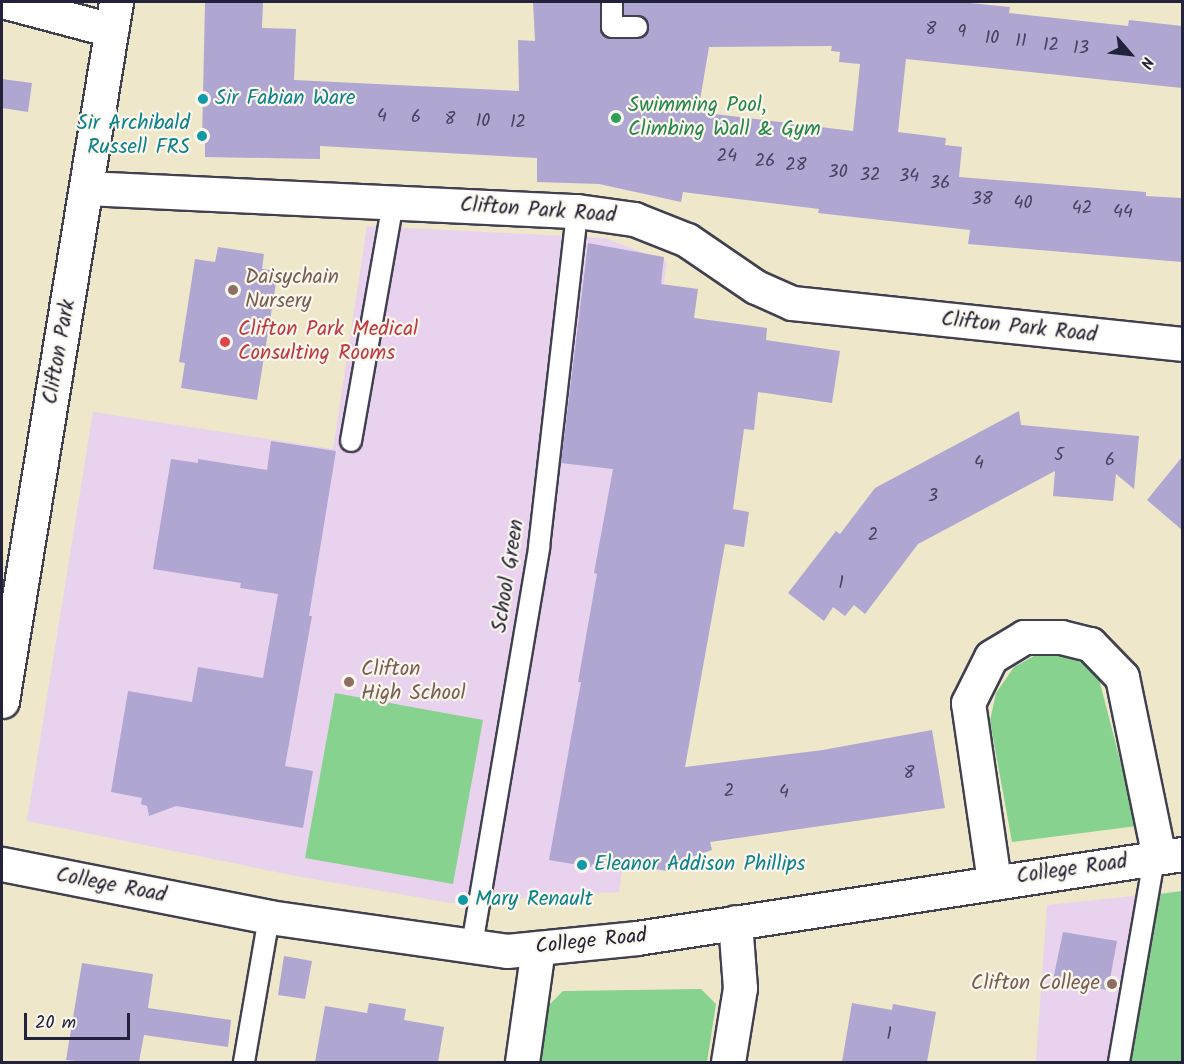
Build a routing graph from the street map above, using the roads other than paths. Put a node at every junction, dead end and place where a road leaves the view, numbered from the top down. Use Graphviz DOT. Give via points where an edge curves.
graph roads {
  1 [pos="6,2"];
  2 [pos="612,2"];
  3 [pos="114,16"];
  4 [pos="637,27"];
  5 [pos="86,188"];
  6 [pos="393,202"];
  7 [pos="577,211"];
  8 [pos="1182,344"];
  9 [pos="351,441"];
  10 [pos="2,701"];
  11 [pos="1165,857"];
  12 [pos="2,864"];
  13 [pos="994,881"];
  14 [pos="269,917"];
  15 [pos="735,922"];
  16 [pos="472,945"];
  17 [pos="538,948"];
  18 [pos="244,1062"];
  19 [pos="522,1062"];
  20 [pos="728,1062"];
  21 [pos="1119,1062"];
  1 -- 3 [label="street"];
  2 -- 4 [label="lane" via="612,27"];
  3 -- 5 [label="street, Clifton Park"];
  5 -- 6 [label="street, Clifton Park Road"];
  5 -- 10 [label="street, Clifton Park"];
  6 -- 7 [label="street, Clifton Park Road"];
  6 -- 9 [label="lane"];
  7 -- 8 [label="street, Clifton Park Road" via="634,219 687,240 756,287 792,303"];
  7 -- 16 [label="lane, School Green" via="539,547"];
  11 -- 13 [label="street, College Road"];
  11 -- 13 [label="street" via="1122,676 1090,644 1061,637 1024,637 991,657 968,703"];
  11 -- 21 [label="lane"];
  12 -- 14 [label="street, College Road"];
  13 -- 15 [label="street, College Road"];
  14 -- 16 [label="street, College Road"];
  14 -- 18 [label="lane"];
  15 -- 17 [label="street, College Road" via="637,938"];
  15 -- 20 [label="street" via="740,988"];
  16 -- 17 [label="street, College Road" via="507,951"];
  17 -- 19 [label="street"];
}
